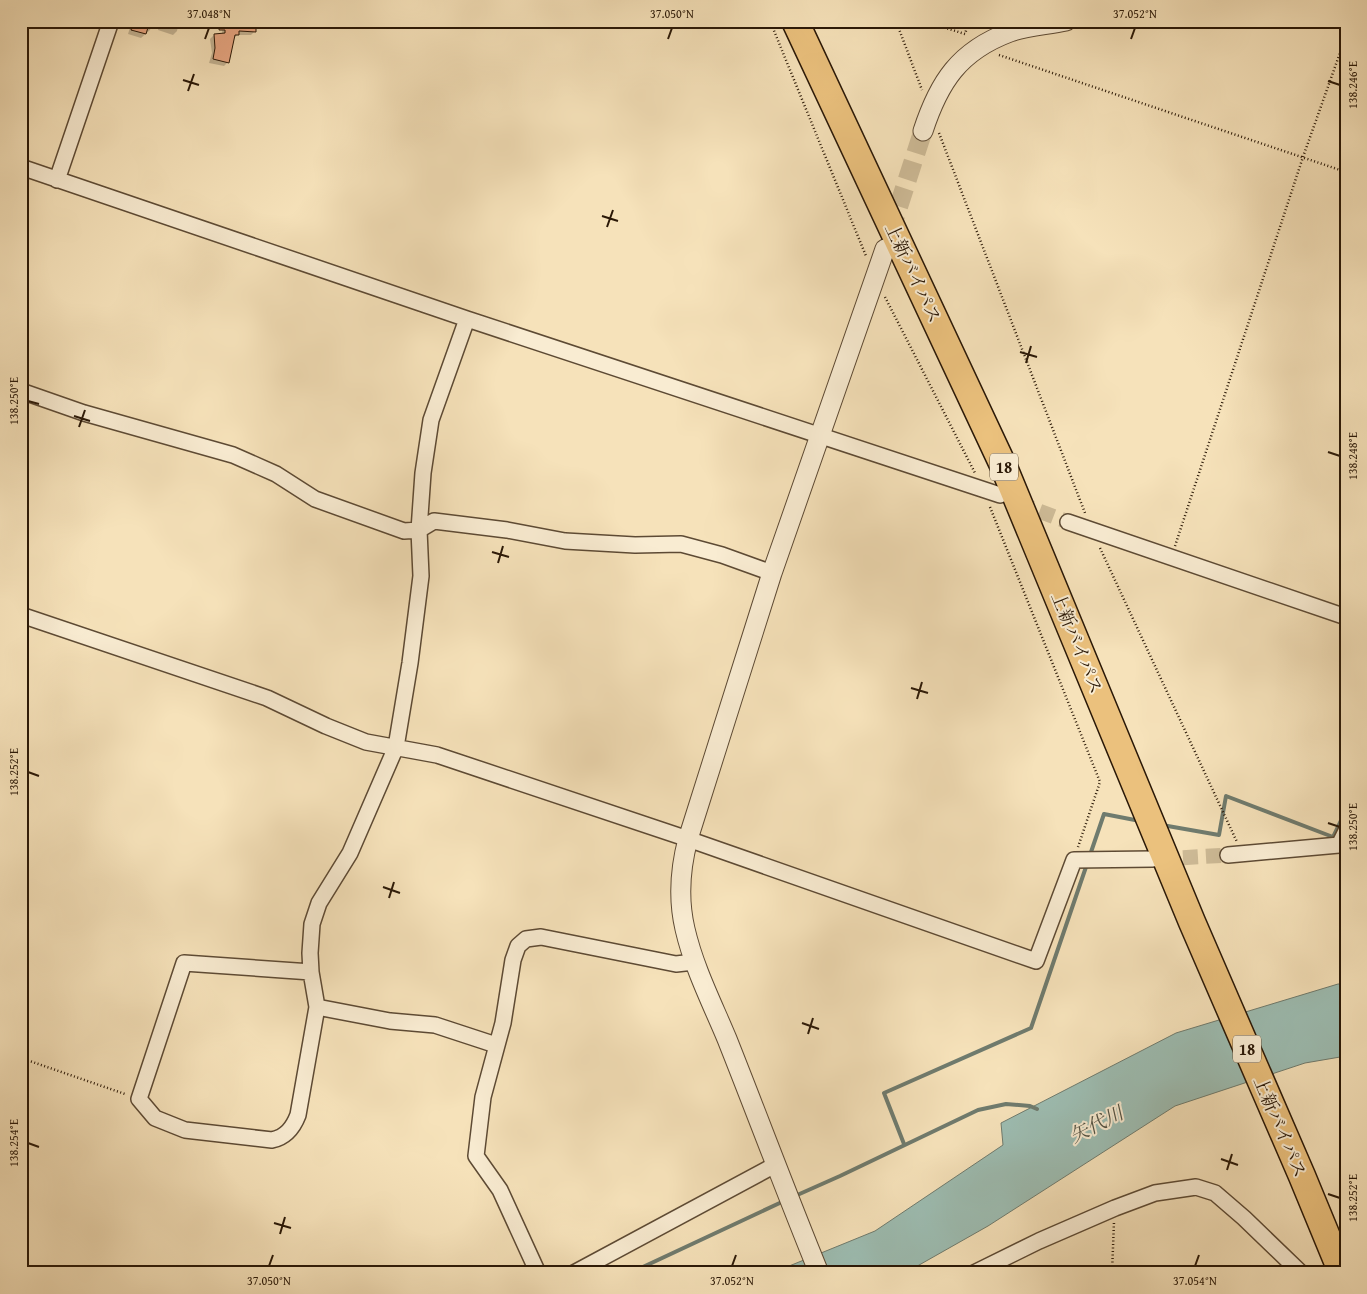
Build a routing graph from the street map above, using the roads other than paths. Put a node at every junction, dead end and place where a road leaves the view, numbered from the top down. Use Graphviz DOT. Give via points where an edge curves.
graph roads {
  1 [pos="111,21"];
  2 [pos="795,21"];
  3 [pos="1066,21"];
  4 [pos="922,131"];
  5 [pos="21,167"];
  6 [pos="57,180"];
  7 [pos="885,249"];
  8 [pos="467,319"];
  9 [pos="21,391"];
  10 [pos="818,436"];
  11 [pos="1000,495"];
  12 [pos="1068,522"];
  13 [pos="419,530"];
  14 [pos="772,573"];
  15 [pos="21,615"];
  16 [pos="1346,617"];
  17 [pos="396,747"];
  18 [pos="1346,831"];
  19 [pos="688,839"];
  20 [pos="1235,855"];
  21 [pos="1153,859"];
  22 [pos="694,962"];
  23 [pos="311,972"];
  24 [pos="317,1007"];
  25 [pos="496,1045"];
  26 [pos="777,1170"];
  27 [pos="538,1273"];
  28 [pos="574,1273"];
  29 [pos="819,1273"];
  30 [pos="974,1273"];
  31 [pos="1301,1273"];
  32 [pos="1342,1273"];
  1 -- 6 [label="street"];
  2 -- 32 [label="highway, 上新バイパス / 18" via="1003,465 1192,922"];
  3 -- 4 [label="street" via="1011,32 979,48 954,68"];
  5 -- 6 [label="street"];
  6 -- 8 [label="street"];
  7 -- 10 [label="street"];
  8 -- 10 [label="street"];
  8 -- 13 [label="street" via="431,420"];
  9 -- 13 [label="street" via="84,413 233,455 276,474 315,498 404,531"];
  10 -- 11 [label="street"];
  10 -- 14 [label="street"];
  12 -- 16 [label="street"];
  13 -- 14 [label="street" via="434,521 565,541 681,544 722,554"];
  13 -- 17 [label="street" via="421,576"];
  14 -- 19 [label="street"];
  15 -- 17 [label="street" via="267,698 366,742"];
  17 -- 19 [label="street" via="437,755"];
  17 -- 23 [label="street" via="350,853 318,903 312,924"];
  18 -- 20 [label="street" via="1339,845"];
  19 -- 21 [label="street" via="1036,961 1074,860"];
  19 -- 22 [label="street" via="681,890 685,929"];
  22 -- 25 [label="street" via="676,964 541,937 526,939 518,946 513,960 503,1023"];
  22 -- 26 [label="street"];
  23 -- 24 [label="street"];
  23 -- 24 [label="street" via="184,964 138,1099 155,1118 185,1130 272,1140 280,1138 288,1132 298,1115"];
  24 -- 25 [label="street" via="390,1021 435,1025"];
  25 -- 27 [label="street" via="483,1097 476,1156 500,1190"];
  26 -- 28 [label="street"];
  26 -- 29 [label="street"];
  30 -- 31 [label="street" via="1115,1208 1155,1193 1196,1187 1215,1193"];
}
